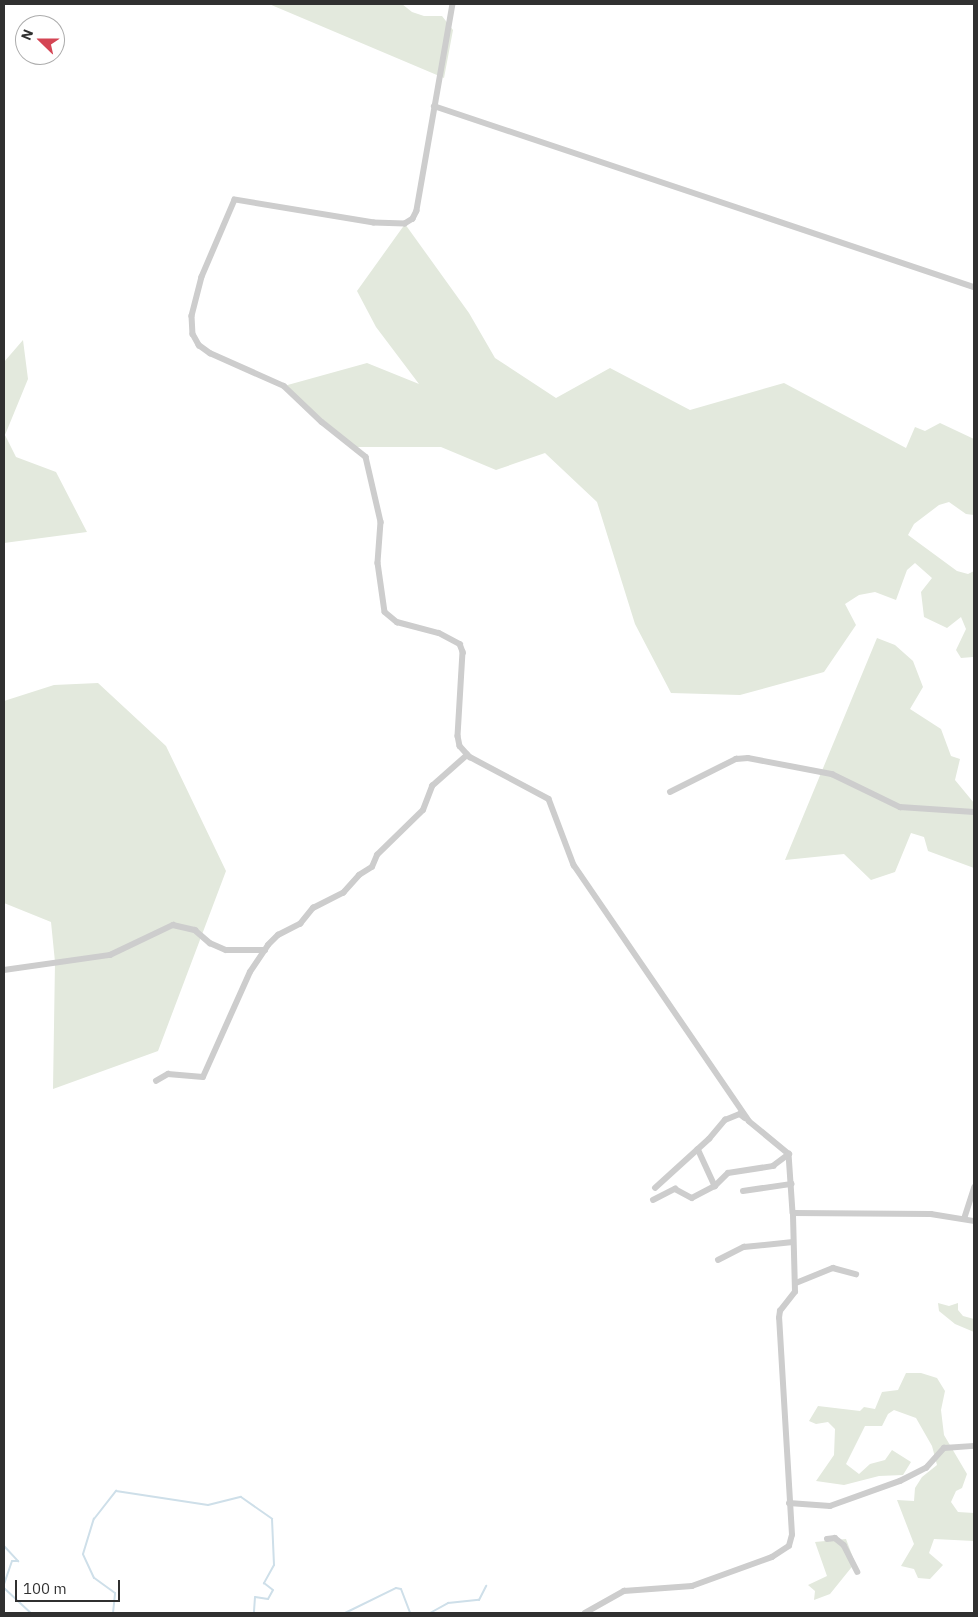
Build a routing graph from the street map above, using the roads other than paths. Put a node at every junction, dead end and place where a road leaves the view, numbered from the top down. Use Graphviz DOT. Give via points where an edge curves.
graph roads {
  1 [pos="453,4"];
  2 [pos="434,106"];
  3 [pos="974,287"];
  4 [pos="468,755"];
  5 [pos="670,792"];
  6 [pos="974,812"];
  7 [pos="264,950"];
  8 [pos="4,970"];
  9 [pos="156,1081"];
  10 [pos="749,1121"];
  11 [pos="698,1149"];
  12 [pos="789,1154"];
  13 [pos="791,1184"];
  14 [pos="714,1186"];
  15 [pos="655,1188"];
  16 [pos="974,1188"];
  17 [pos="743,1191"];
  18 [pos="653,1200"];
  19 [pos="793,1213"];
  20 [pos="964,1219"];
  21 [pos="974,1221"];
  22 [pos="793,1242"];
  23 [pos="718,1260"];
  24 [pos="856,1274"];
  25 [pos="796,1283"];
  26 [pos="974,1446"];
  27 [pos="790,1503"];
  28 [pos="827,1539"];
  29 [pos="858,1572"];
  30 [pos="585,1613"];
  1 -- 2 [label="street"];
  2 -- 3 [label="street"];
  2 -- 4 [label="street" via="417,212 411,222 374,223 235,200 206,265 191,328 196,342 204,349 284,386 366,457 381,522 378,562 383,608 391,620 434,630 462,647 458,736 460,746"];
  4 -- 7 [label="street" via="432,786 423,810 377,855 372,867 359,875 343,893 313,908 300,924 278,935"];
  4 -- 10 [label="street" via="547,797 574,865"];
  5 -- 6 [label="street" via="736,759 748,758 832,774 900,807"];
  7 -- 8 [label="street" via="226,950 210,943 199,932 173,926 110,955"];
  7 -- 9 [label="street" via="250,972 203,1077 168,1074"];
  10 -- 11 [label="street" via="740,1114 725,1120"];
  10 -- 12 [label="street"];
  11 -- 14 [label="street"];
  11 -- 15 [label="street"];
  12 -- 13 [label="street"];
  12 -- 14 [label="street" via="773,1166 728,1173"];
  13 -- 17 [label="street"];
  13 -- 19 [label="street"];
  14 -- 18 [label="street" via="692,1198 676,1189"];
  16 -- 20 [label="street"];
  19 -- 20 [label="street" via="931,1214"];
  19 -- 22 [label="street"];
  20 -- 21 [label="street"];
  22 -- 23 [label="street" via="744,1247"];
  22 -- 25 [label="street"];
  24 -- 25 [label="street" via="833,1268"];
  25 -- 27 [label="street" via="795,1292 780,1310 779,1318"];
  26 -- 27 [label="street" via="944,1448 926,1468 900,1481 830,1506"];
  27 -- 30 [label="street" via="792,1535 784,1552 706,1582 671,1590 624,1591"];
  28 -- 29 [label="street" via="835,1538 844,1545"];
}
